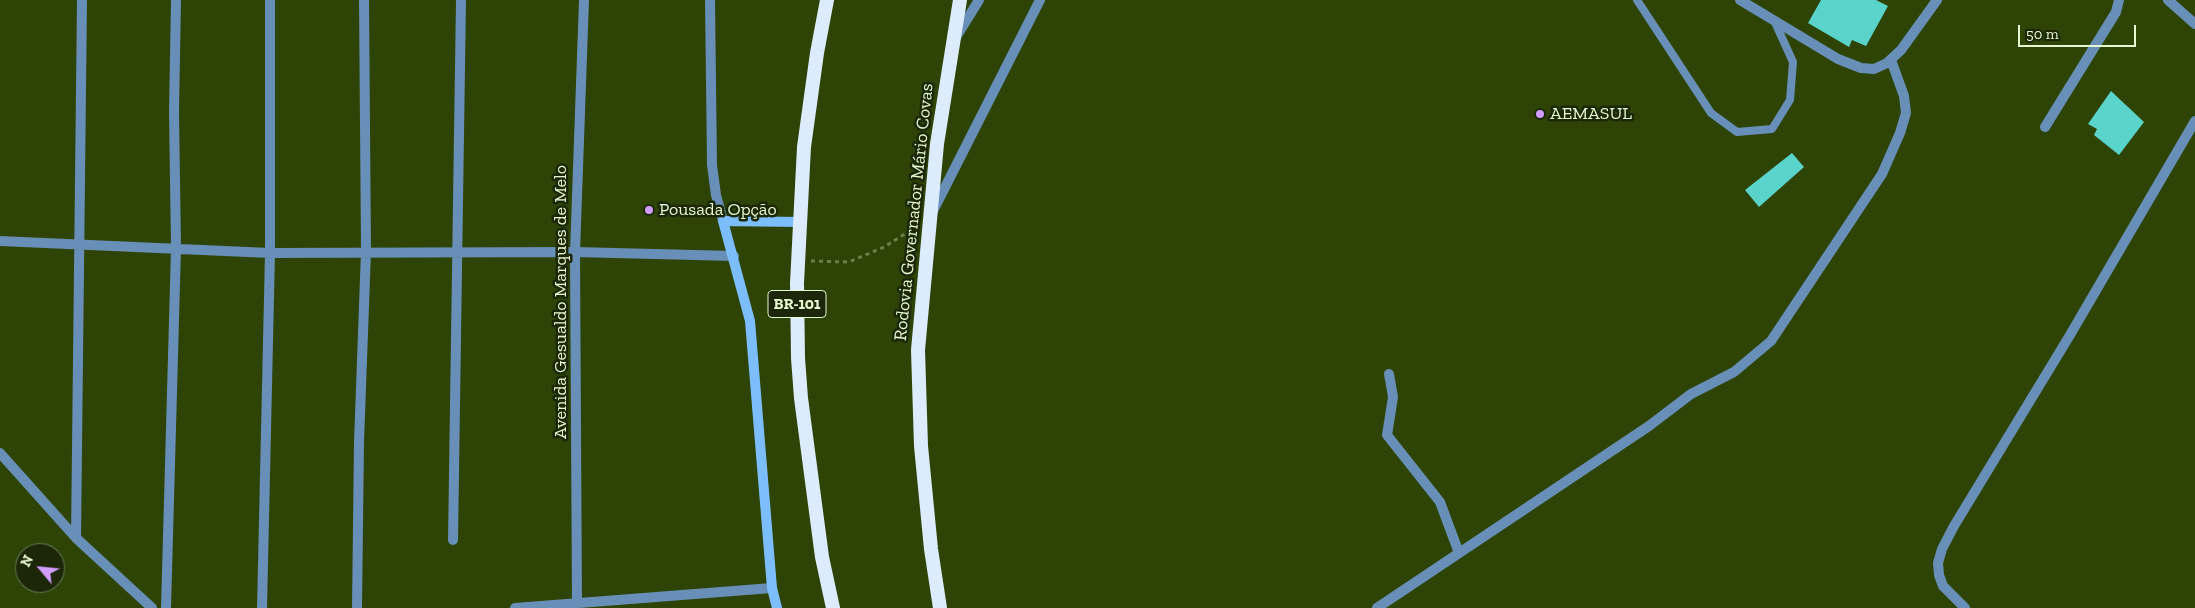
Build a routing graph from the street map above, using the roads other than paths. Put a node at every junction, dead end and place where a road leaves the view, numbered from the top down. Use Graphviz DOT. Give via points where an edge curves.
graph roads {
  1 [pos="82,0"];
  2 [pos="176,0"];
  3 [pos="270,0"];
  4 [pos="364,0"];
  5 [pos="461,0"];
  6 [pos="584,0"];
  7 [pos="710,0"];
  8 [pos="827,0"];
  9 [pos="960,0"];
  10 [pos="979,0"];
  11 [pos="1040,0"];
  12 [pos="1636,0"];
  13 [pos="1740,0"];
  14 [pos="1938,0"];
  15 [pos="2119,0"];
  16 [pos="2168,0"];
  17 [pos="1774,20"];
  18 [pos="2195,24"];
  19 [pos="952,42"];
  20 [pos="1891,60"];
  21 [pos="2195,121"];
  22 [pos="2045,127"];
  23 [pos="929,219"];
  24 [pos="724,221"];
  25 [pos="800,222"];
  26 [pos="0,242"];
  27 [pos="79,246"];
  28 [pos="176,248"];
  29 [pos="366,251"];
  30 [pos="457,252"];
  31 [pos="575,252"];
  32 [pos="270,254"];
  33 [pos="734,256"];
  34 [pos="1390,374"];
  35 [pos="0,453"];
  36 [pos="76,538"];
  37 [pos="453,540"];
  38 [pos="1458,553"];
  39 [pos="772,588"];
  40 [pos="577,604"];
  41 [pos="152,608"];
  42 [pos="166,608"];
  43 [pos="262,608"];
  44 [pos="357,608"];
  45 [pos="515,608"];
  46 [pos="777,608"];
  47 [pos="833,608"];
  48 [pos="940,608"];
  49 [pos="1377,608"];
  50 [pos="1965,608"];
  1 -- 27 [label="street"];
  2 -- 28 [label="street"];
  3 -- 32 [label="street"];
  4 -- 29 [label="street"];
  5 -- 30 [label="street"];
  6 -- 31 [label="street, Avenida Gesualdo Marques de Melo"];
  7 -- 24 [label="street" via="712,165 716,196"];
  8 -- 25 [label="highway, BR-101" via="816,53 804,147"];
  9 -- 19 [label="highway, Rodovia Governador Mário Covas"];
  10 -- 19 [label="street"];
  11 -- 23 [label="street"];
  12 -- 17 [label="lane" via="1711,113 1736,132 1772,129 1790,100 1792,62"];
  13 -- 17 [label="street"];
  14 -- 20 [label="street"];
  15 -- 22 [label="street" via="2116,12"];
  16 -- 18 [label="street"];
  17 -- 20 [label="street" via="1838,59 1861,68 1874,69"];
  19 -- 23 [label="highway, Rodovia Governador Mário Covas"];
  20 -- 38 [label="street" via="1904,96 1906,113 1900,134 1882,174 1771,341 1734,372 1691,394 1649,426"];
  21 -- 50 [label="street" via="1942,549 1938,563 1943,586"];
  23 -- 48 [label="highway, Rodovia Governador Mário Covas" via="918,350 921,446"];
  24 -- 25 [label="main road"];
  24 -- 33 [label="main road"];
  25 -- 47 [label="highway, BR-101" via="798,358 801,398 822,557"];
  26 -- 27 [label="street"];
  27 -- 28 [label="street"];
  27 -- 36 [label="street"];
  28 -- 32 [label="street"];
  28 -- 42 [label="street"];
  29 -- 30 [label="street"];
  29 -- 32 [label="street"];
  29 -- 44 [label="street"];
  30 -- 31 [label="street"];
  30 -- 37 [label="street"];
  31 -- 33 [label="street"];
  31 -- 40 [label="street, Avenida Gesualdo Marques de Melo"];
  32 -- 43 [label="street"];
  33 -- 39 [label="main road" via="750,321"];
  34 -- 38 [label="street" via="1393,397 1387,434 1440,502"];
  35 -- 36 [label="street"];
  36 -- 41 [label="street"];
  38 -- 49 [label="street"];
  39 -- 40 [label="street"];
  39 -- 46 [label="main road"];
  40 -- 45 [label="street"];
}
